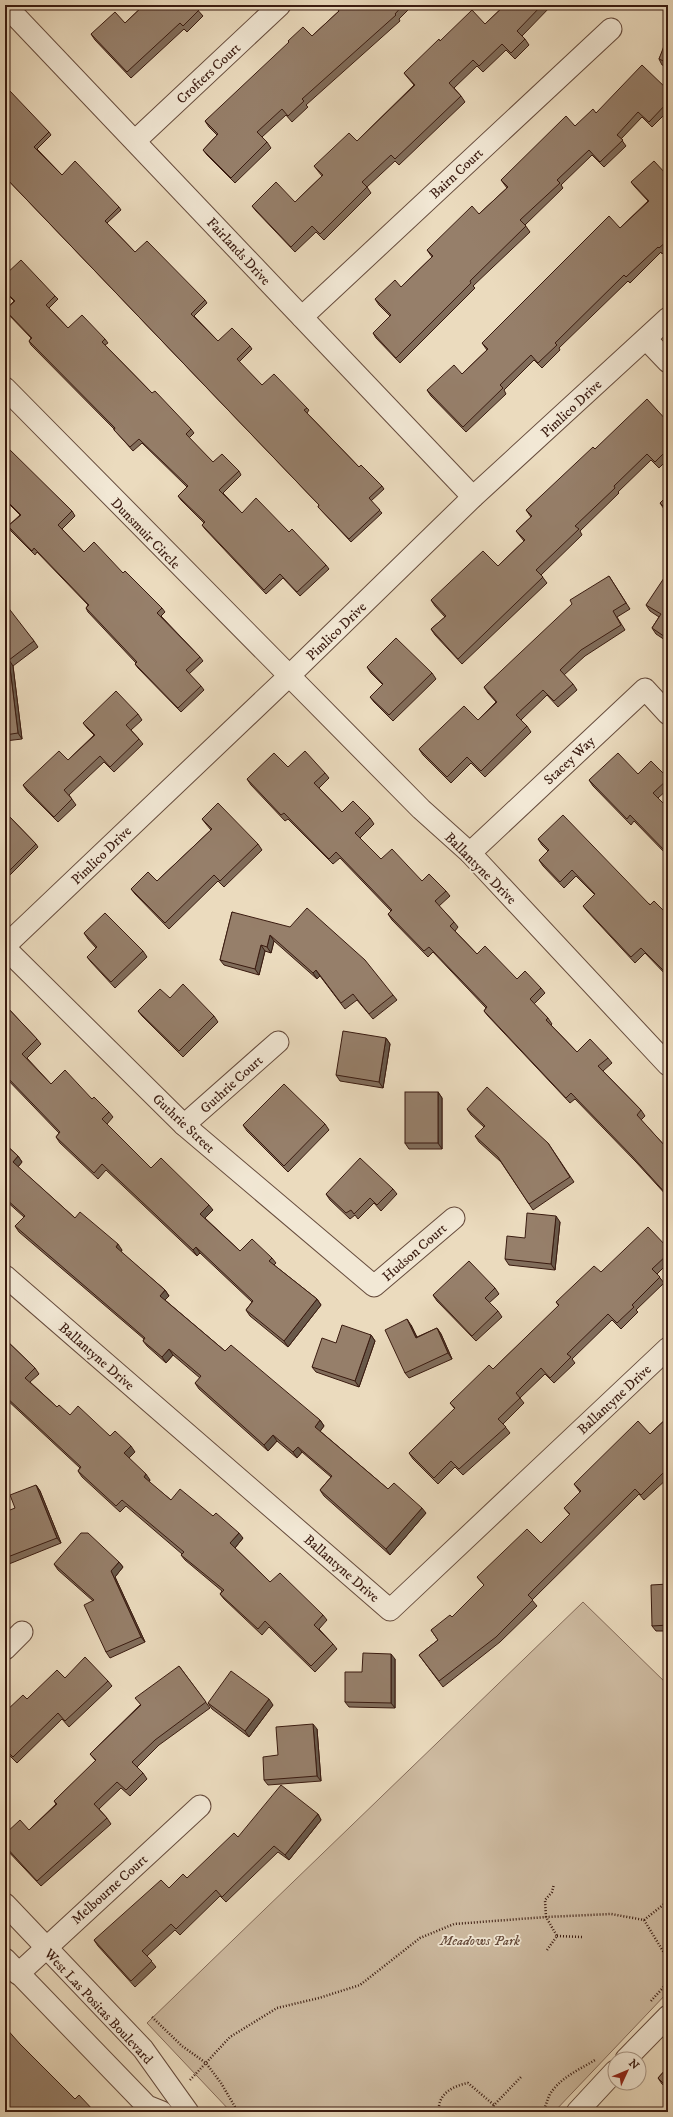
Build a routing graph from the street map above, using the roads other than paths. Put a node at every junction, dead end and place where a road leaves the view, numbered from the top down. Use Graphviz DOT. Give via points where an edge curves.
graph roads {
  1 [pos="280,5"];
  2 [pos="5,6"];
  3 [pos="611,29"];
  4 [pos="135,141"];
  5 [pos="302,317"];
  6 [pos="668,318"];
  7 [pos="646,339"];
  8 [pos="668,362"];
  9 [pos="5,388"];
  10 [pos="474,497"];
  11 [pos="289,676"];
  12 [pos="668,714"];
  13 [pos="470,853"];
  14 [pos="5,947"];
  15 [pos="278,1042"];
  16 [pos="668,1065"];
  17 [pos="184,1125"];
  18 [pos="454,1218"];
  19 [pos="5,1276"];
  20 [pos="374,1286"];
  21 [pos="668,1348"];
  22 [pos="22,1632"];
  23 [pos="5,1648"];
  24 [pos="200,1806"];
  25 [pos="5,1904"];
  26 [pos="45,1947"];
  27 [pos="12,1967"];
  28 [pos="668,2016"];
  29 [pos="634,2051"];
  30 [pos="607,2080"];
  31 [pos="162,2112"];
  32 [pos="188,2112"];
  33 [pos="577,2112"];
  1 -- 4 [label="street, Crofters Court"];
  2 -- 4 [label="street, Fairlands Drive"];
  3 -- 5 [label="street, Bairn Court"];
  4 -- 5 [label="street, Fairlands Drive"];
  5 -- 10 [label="street, Fairlands Drive"];
  6 -- 7 [label="street, Pimlico Drive"];
  7 -- 8 [label="street"];
  7 -- 10 [label="street, Pimlico Drive"];
  9 -- 11 [label="street, Dunsmuir Circle"];
  10 -- 11 [label="street, Pimlico Drive"];
  11 -- 13 [label="street, Ballantyne Drive" via="421,809"];
  11 -- 14 [label="street, Pimlico Drive"];
  12 -- 13 [label="street, Stacey Way" via="645,689"];
  13 -- 16 [label="street, Ballantyne Drive"];
  14 -- 17 [label="street, Guthrie Street"];
  15 -- 17 [label="street, Guthrie Court"];
  17 -- 20 [label="street, Guthrie Street"];
  18 -- 20 [label="street, Hudson Court"];
  19 -- 21 [label="street, Ballantyne Drive" via="390,1610"];
  22 -- 23 [label="street"];
  24 -- 26 [label="street, Melbourne Court"];
  25 -- 26 [label="street, West Las Positas Boulevard"];
  26 -- 27 [label="street, Melbourne Court"];
  26 -- 32 [label="street, West Las Positas Boulevard" via="143,2049"];
  27 -- 31 [label="street" via="147,2106"];
  28 -- 29 [label="street"];
  30 -- 33 [label="street"];
}
